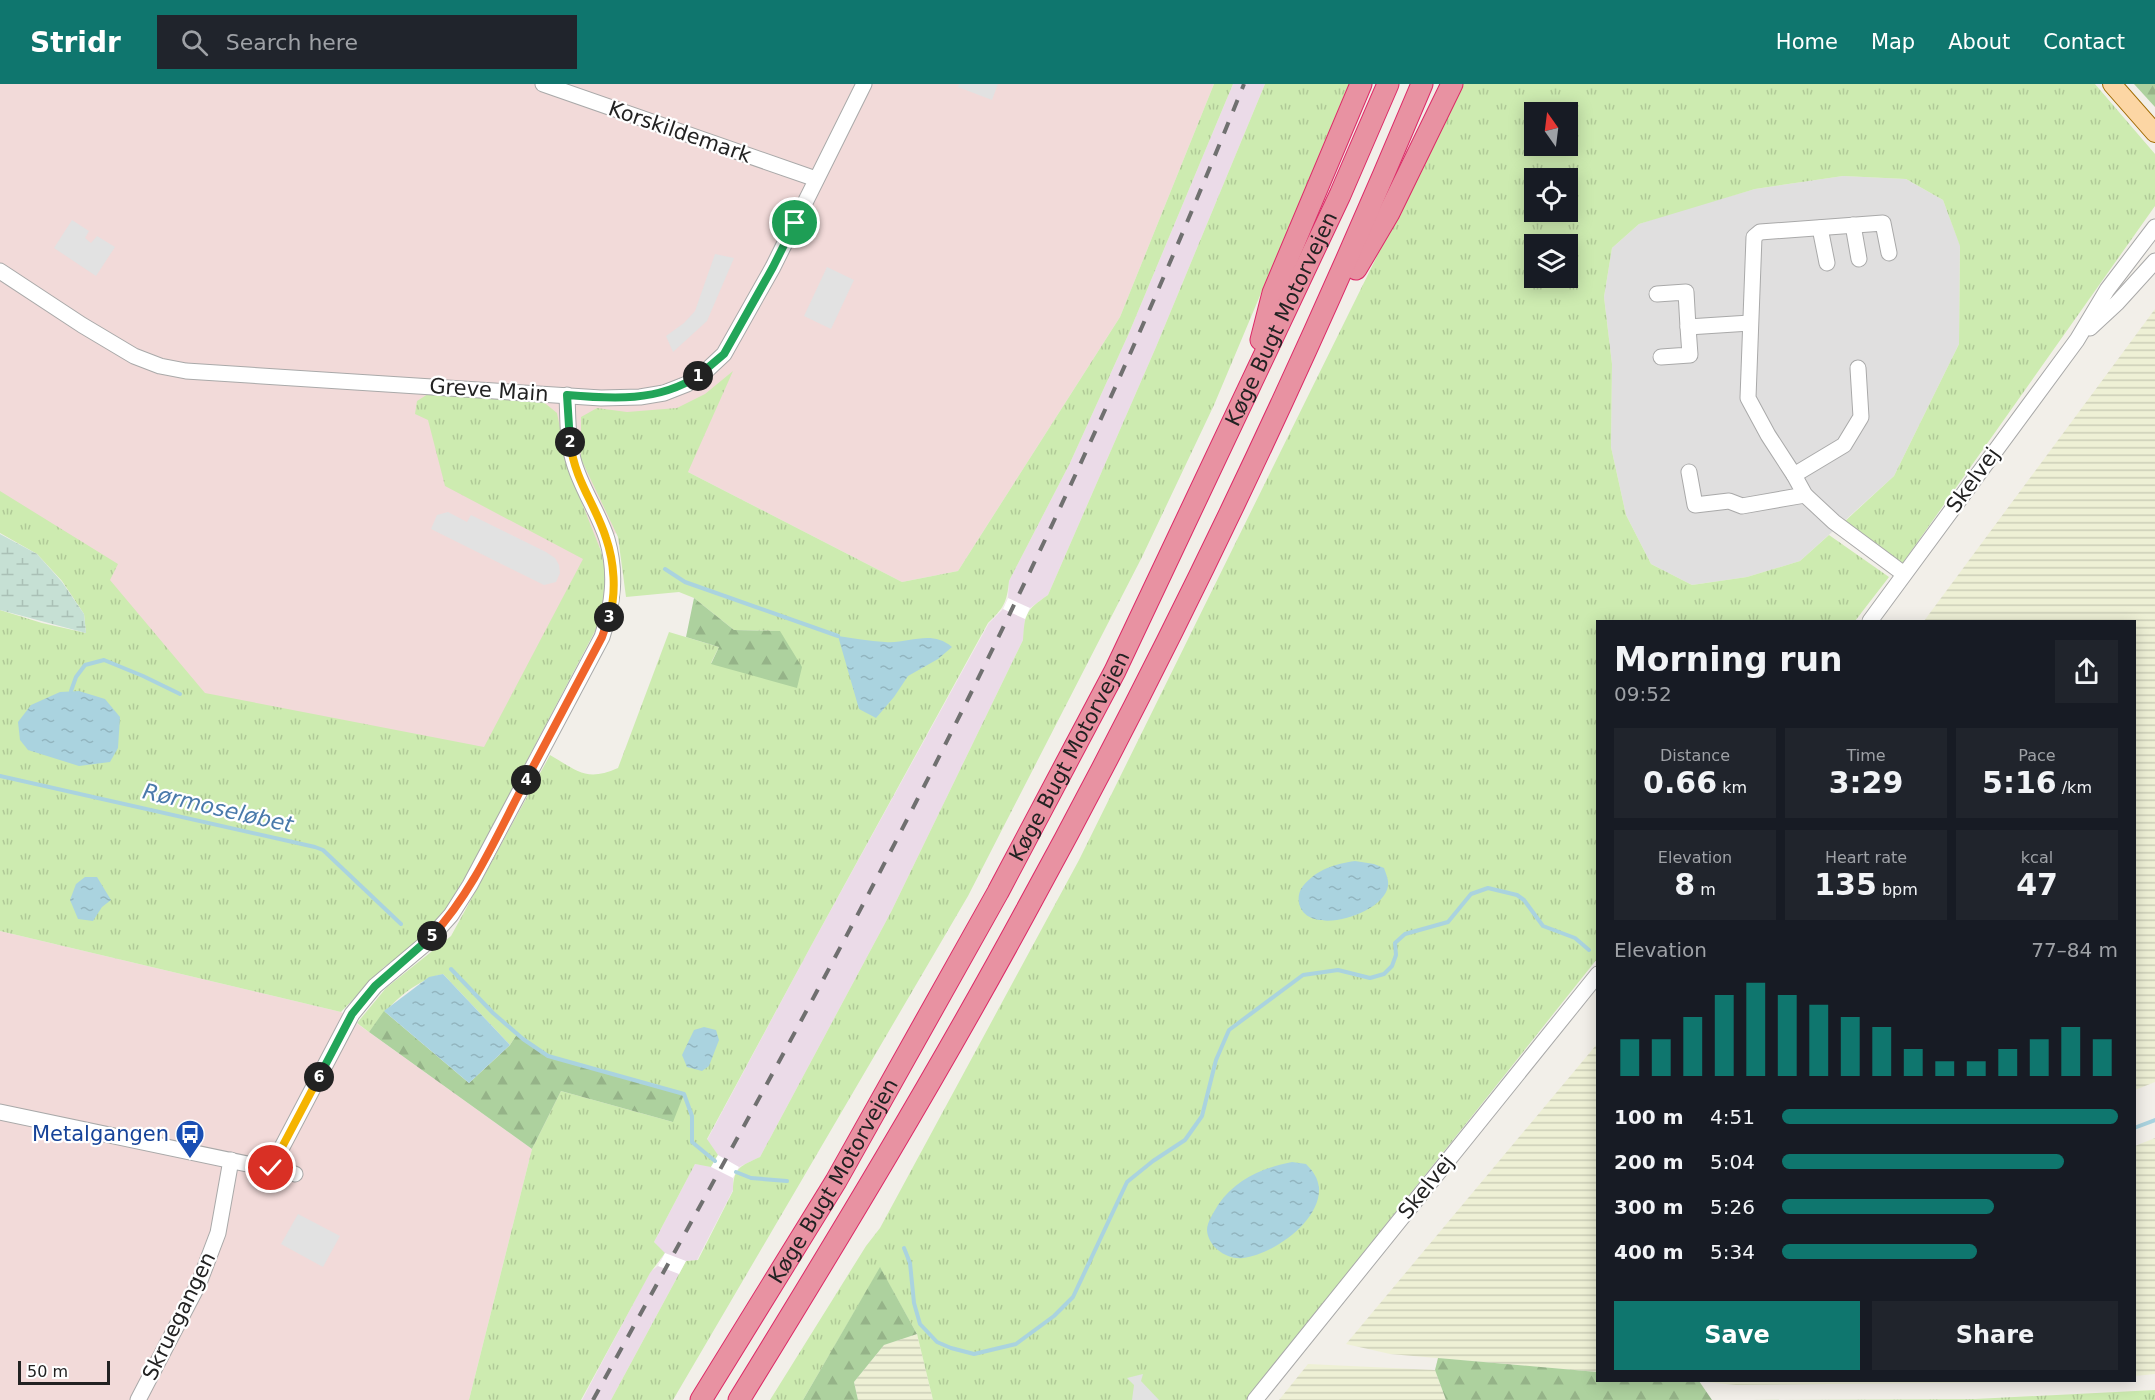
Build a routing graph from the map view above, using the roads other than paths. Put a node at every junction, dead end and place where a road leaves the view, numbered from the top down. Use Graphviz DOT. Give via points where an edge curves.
graph roads {
  1 [pos="543,84"];
  2 [pos="864,84"];
  3 [pos="1361,84"];
  4 [pos="1388,84"];
  5 [pos="1422,84"];
  6 [pos="1452,84"];
  7 [pos="2112,84"];
  8 [pos="2155,133"];
  9 [pos="816,179"];
  10 [pos="1853,225"];
  11 [pos="2155,227"];
  12 [pos="1820,228"];
  13 [pos="1889,253"];
  14 [pos="1859,259"];
  15 [pos="2155,261"];
  16 [pos="1827,263"];
  17 [pos="0,271"];
  18 [pos="1657,294"];
  19 [pos="1750,323"];
  20 [pos="1688,327"];
  21 [pos="2077,340"];
  22 [pos="1661,357"];
  23 [pos="1300,362"];
  24 [pos="1858,368"];
  25 [pos="1251,385"];
  26 [pos="567,395"];
  27 [pos="1689,472"];
  28 [pos="1794,475"];
  29 [pos="1805,495"];
  30 [pos="1904,574"];
  31 [pos="1871,620"];
  32 [pos="1596,976"];
  33 [pos="0,1112"];
  34 [pos="231,1160"];
  35 [pos="271,1168"];
  36 [pos="295,1174"];
  37 [pos="138,1400"];
  38 [pos="701,1400"];
  39 [pos="739,1400"];
  40 [pos="1255,1400"];
  1 -- 9 [label="street, Korskildemark"];
  2 -- 9 [label="street, Greve Main"];
  3 -- 25 [label="highway" via="1273,293"];
  4 -- 25 [label="highway, Køge Bugt Motorvejen"];
  5 -- 23 [label="highway, Køge Bugt Motorvejen"];
  6 -- 23 [label="highway" via="1389,213"];
  7 -- 8 [label="main road"];
  9 -- 26 [label="street, Greve Main" via="730,344 707,370 687,384 640,398"];
  10 -- 12 [label="street"];
  10 -- 13 [label="street" via="1883,223"];
  10 -- 14 [label="street"];
  11 -- 21 [label="street, Skelvej" via="2107,290"];
  12 -- 16 [label="street"];
  12 -- 19 [label="street" via="1760,232 1754,237"];
  15 -- 21 [label="street, Skelvej"];
  17 -- 26 [label="street, Greve Main" via="134,356 160,366"];
  18 -- 20 [label="street" via="1686,292"];
  19 -- 20 [label="street"];
  19 -- 28 [label="street" via="1748,398"];
  20 -- 22 [label="street" via="1690,355"];
  21 -- 30 [label="street, Skelvej"];
  23 -- 39 [label="highway, Køge Bugt Motorvejen" via="1150,677 1026,912 883,1164"];
  24 -- 28 [label="street" via="1861,417 1844,445"];
  25 -- 38 [label="highway, Køge Bugt Motorvejen" via="1115,671 998,892 836,1181"];
  26 -- 35 [label="street" via="572,457 610,554 614,583 602,637 470,885 451,915 425,944 375,986 352,1014"];
  27 -- 29 [label="street" via="1695,505 1729,501 1742,506"];
  28 -- 29 [label="street"];
  29 -- 30 [label="street" via="1834,522"];
  30 -- 31 [label="street, Skelvej"];
  32 -- 40 [label="street, Skelvej"];
  33 -- 34 [label="street"];
  34 -- 35 [label="street"];
  34 -- 37 [label="street, Skruegangen" via="218,1233 199,1283"];
  35 -- 36 [label="street"];
}
